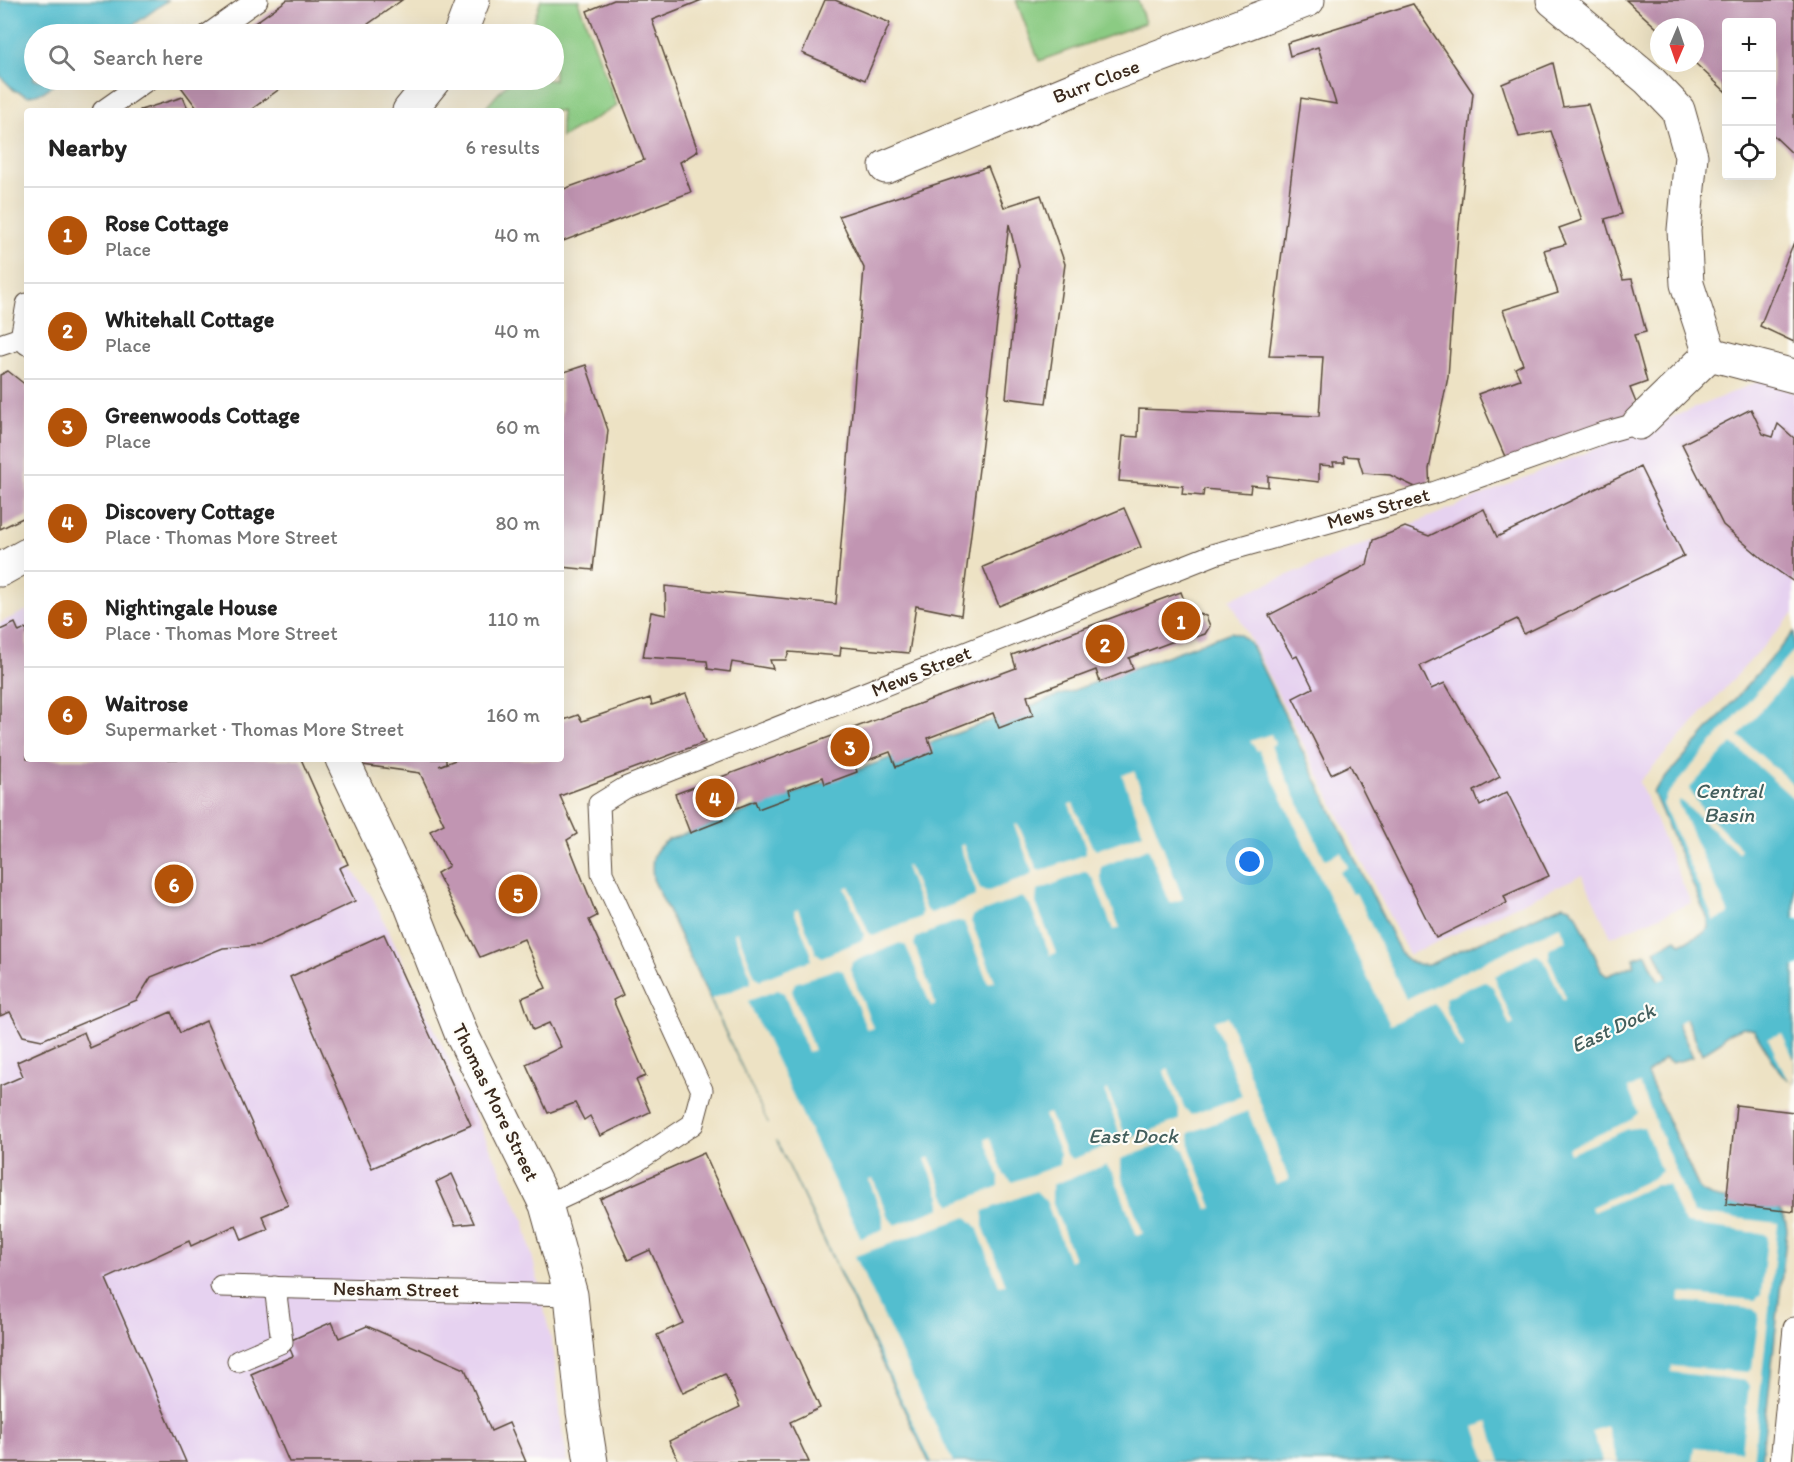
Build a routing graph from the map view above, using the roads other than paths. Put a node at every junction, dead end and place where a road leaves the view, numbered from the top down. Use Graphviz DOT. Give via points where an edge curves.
graph roads {
  1 [pos="257,0"];
  2 [pos="473,0"];
  3 [pos="1308,0"];
  4 [pos="1553,0"];
  5 [pos="223,24"];
  6 [pos="464,24"];
  7 [pos="133,90"];
  8 [pos="426,90"];
  9 [pos="107,108"];
  10 [pos="411,108"];
  11 [pos="886,167"];
  12 [pos="24,341"];
  13 [pos="0,345"];
  14 [pos="1710,354"];
  15 [pos="1794,376"];
  16 [pos="1639,423"];
  17 [pos="24,557"];
  18 [pos="0,570"];
  19 [pos="343,762"];
  20 [pos="546,1205"];
  21 [pos="221,1286"];
  22 [pos="274,1287"];
  23 [pos="571,1295"];
  24 [pos="1794,1329"];
  25 [pos="238,1361"];
  26 [pos="591,1462"];
  27 [pos="1781,1462"];
  1 -- 5 [label="lane"];
  2 -- 6 [label="street"];
  3 -- 11 [label="street, Burr Close" via="1090,82"];
  4 -- 14 [label="street" via="1648,79 1678,110 1691,156 1684,230 1687,284"];
  7 -- 9 [label="lane"];
  8 -- 10 [label="street"];
  12 -- 13 [label="lane"];
  14 -- 15 [label="street"];
  14 -- 16 [label="street, Mews Street"];
  16 -- 20 [label="lane, Mews Street" via="1430,494 1215,554 625,788 599,804 602,873 702,1090 693,1124 628,1167"];
  17 -- 18 [label="street"];
  19 -- 20 [label="street, Thomas More Street" via="408,898 461,1033"];
  20 -- 23 [label="street, Thomas More Street"];
  21 -- 22 [label="lane, Nesham Street"];
  22 -- 23 [label="lane, Nesham Street"];
  22 -- 25 [label="lane" via="282,1342"];
  23 -- 26 [label="street, Thomas More Street"];
  24 -- 27 [label="lane"];
}
